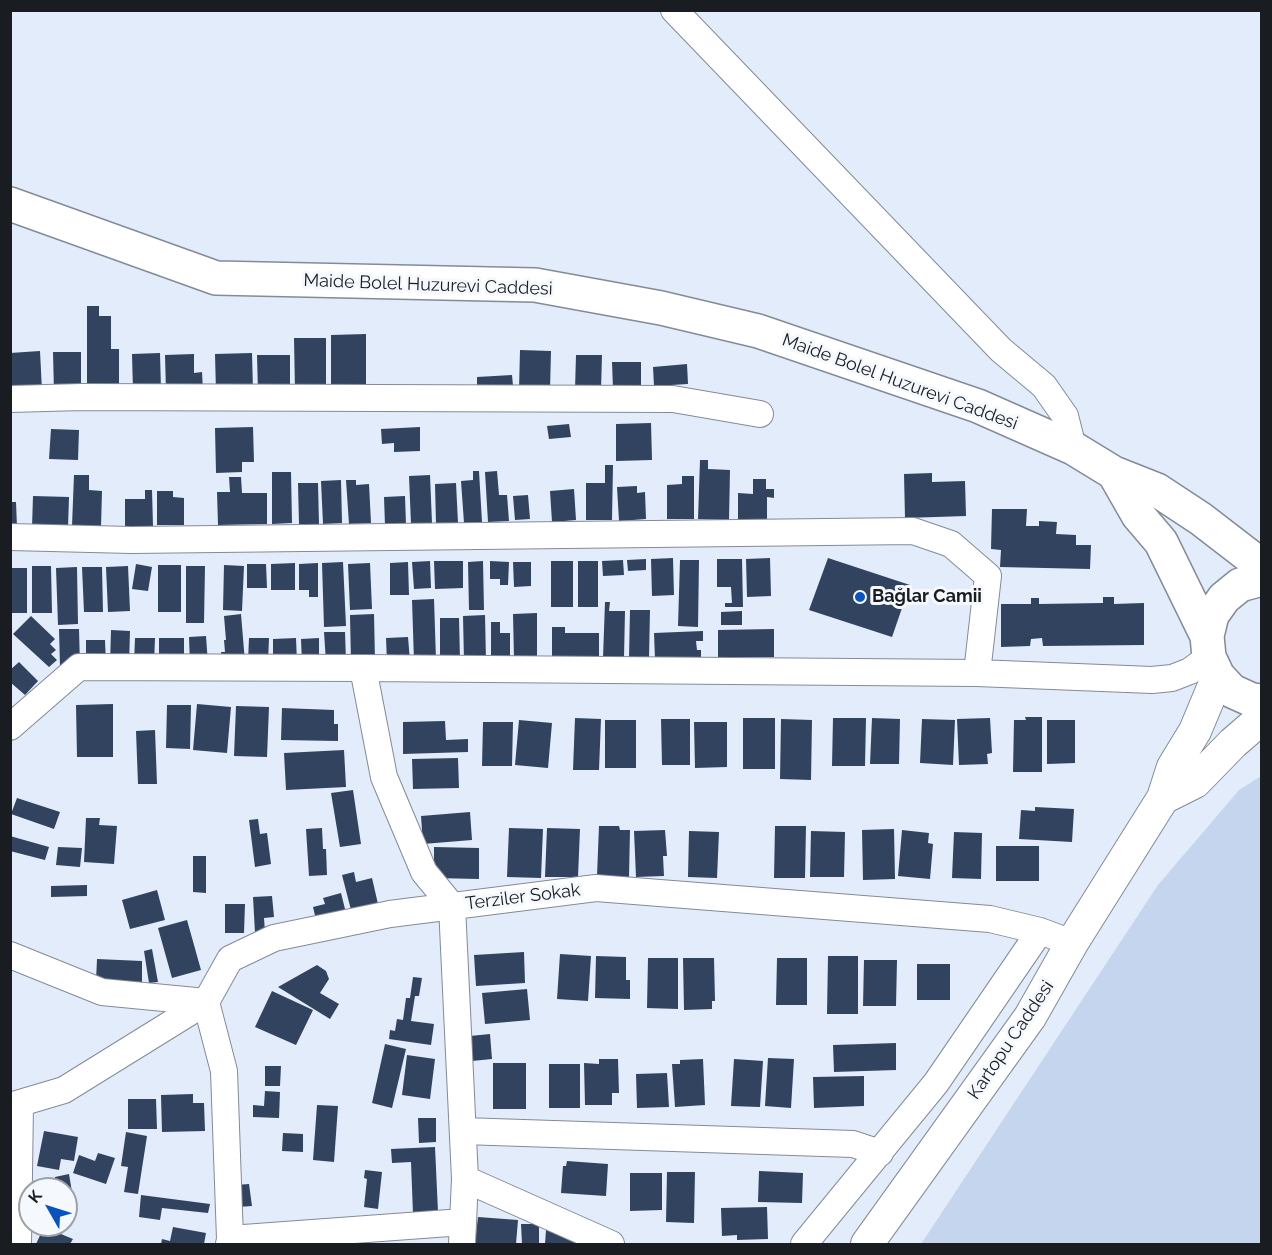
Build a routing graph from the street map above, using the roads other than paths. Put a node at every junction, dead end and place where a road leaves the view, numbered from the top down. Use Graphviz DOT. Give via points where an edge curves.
graph roads {
  1 [pos="674,10"];
  2 [pos="10,204"];
  3 [pos="10,399"];
  4 [pos="760,414"];
  5 [pos="1073,448"];
  6 [pos="1114,473"];
  7 [pos="10,537"];
  8 [pos="1262,566"];
  9 [pos="1262,579"];
  10 [pos="1211,656"];
  11 [pos="363,668"];
  12 [pos="977,673"];
  13 [pos="1262,701"];
  14 [pos="1262,718"];
  15 [pos="10,728"];
  16 [pos="1163,798"];
  17 [pos="453,906"];
  18 [pos="1040,931"];
  19 [pos="1072,943"];
  20 [pos="10,955"];
  21 [pos="206,1002"];
  22 [pos="15,1104"];
  23 [pos="463,1131"];
  24 [pos="880,1153"];
  25 [pos="465,1179"];
  26 [pos="462,1233"];
  27 [pos="230,1242"];
  28 [pos="18,1245"];
  29 [pos="611,1245"];
  30 [pos="804,1245"];
  31 [pos="867,1245"];
  1 -- 5 [label="street" via="1001,350 1044,386 1065,416"];
  2 -- 5 [label="main road, Maide Bolel Huzurevi Caddesi" via="216,278 535,285 662,308 758,331 978,406"];
  3 -- 4 [label="street" via="673,399"];
  5 -- 6 [label="main road, Maide Bolel Huzurevi Caddesi"];
  6 -- 8 [label="main road, Maide Bolel Huzurevi Caddesi" via="1157,490"];
  6 -- 10 [label="main road, Maide Bolel Huzurevi Caddesi" via="1138,514 1161,542"];
  7 -- 12 [label="street" via="131,540 913,531 951,544 987,576"];
  9 -- 10 [label="main road" via="1240,585 1212,615"];
  10 -- 12 [label="street" via="1190,671 1152,680"];
  10 -- 13 [label="main road" via="1232,691"];
  10 -- 16 [label="street, Kartopu Caddesi" via="1195,731 1173,767"];
  11 -- 12 [label="street"];
  11 -- 15 [label="street" via="79,667"];
  11 -- 17 [label="street" via="384,777 424,872"];
  14 -- 16 [label="street" via="1195,782"];
  16 -- 19 [label="street, Kartopu Caddesi"];
  17 -- 18 [label="street, Terziler Sokak" via="596,888 990,919"];
  17 -- 21 [label="street, Terziler Sokak" via="390,914 274,938 230,959"];
  17 -- 23 [label="street"];
  18 -- 19 [label="street, Terziler Sokak"];
  18 -- 24 [label="street" via="936,1083"];
  19 -- 31 [label="street, Kartopu Caddesi" via="1030,1017"];
  20 -- 21 [label="street" via="102,992"];
  21 -- 22 [label="street" via="64,1090"];
  21 -- 27 [label="street" via="224,1071"];
  22 -- 28 [label="street"];
  23 -- 24 [label="street" via="853,1144"];
  23 -- 25 [label="street"];
  24 -- 30 [label="street"];
  25 -- 26 [label="street"];
  25 -- 29 [label="street"];
  26 -- 27 [label="street"];
}
